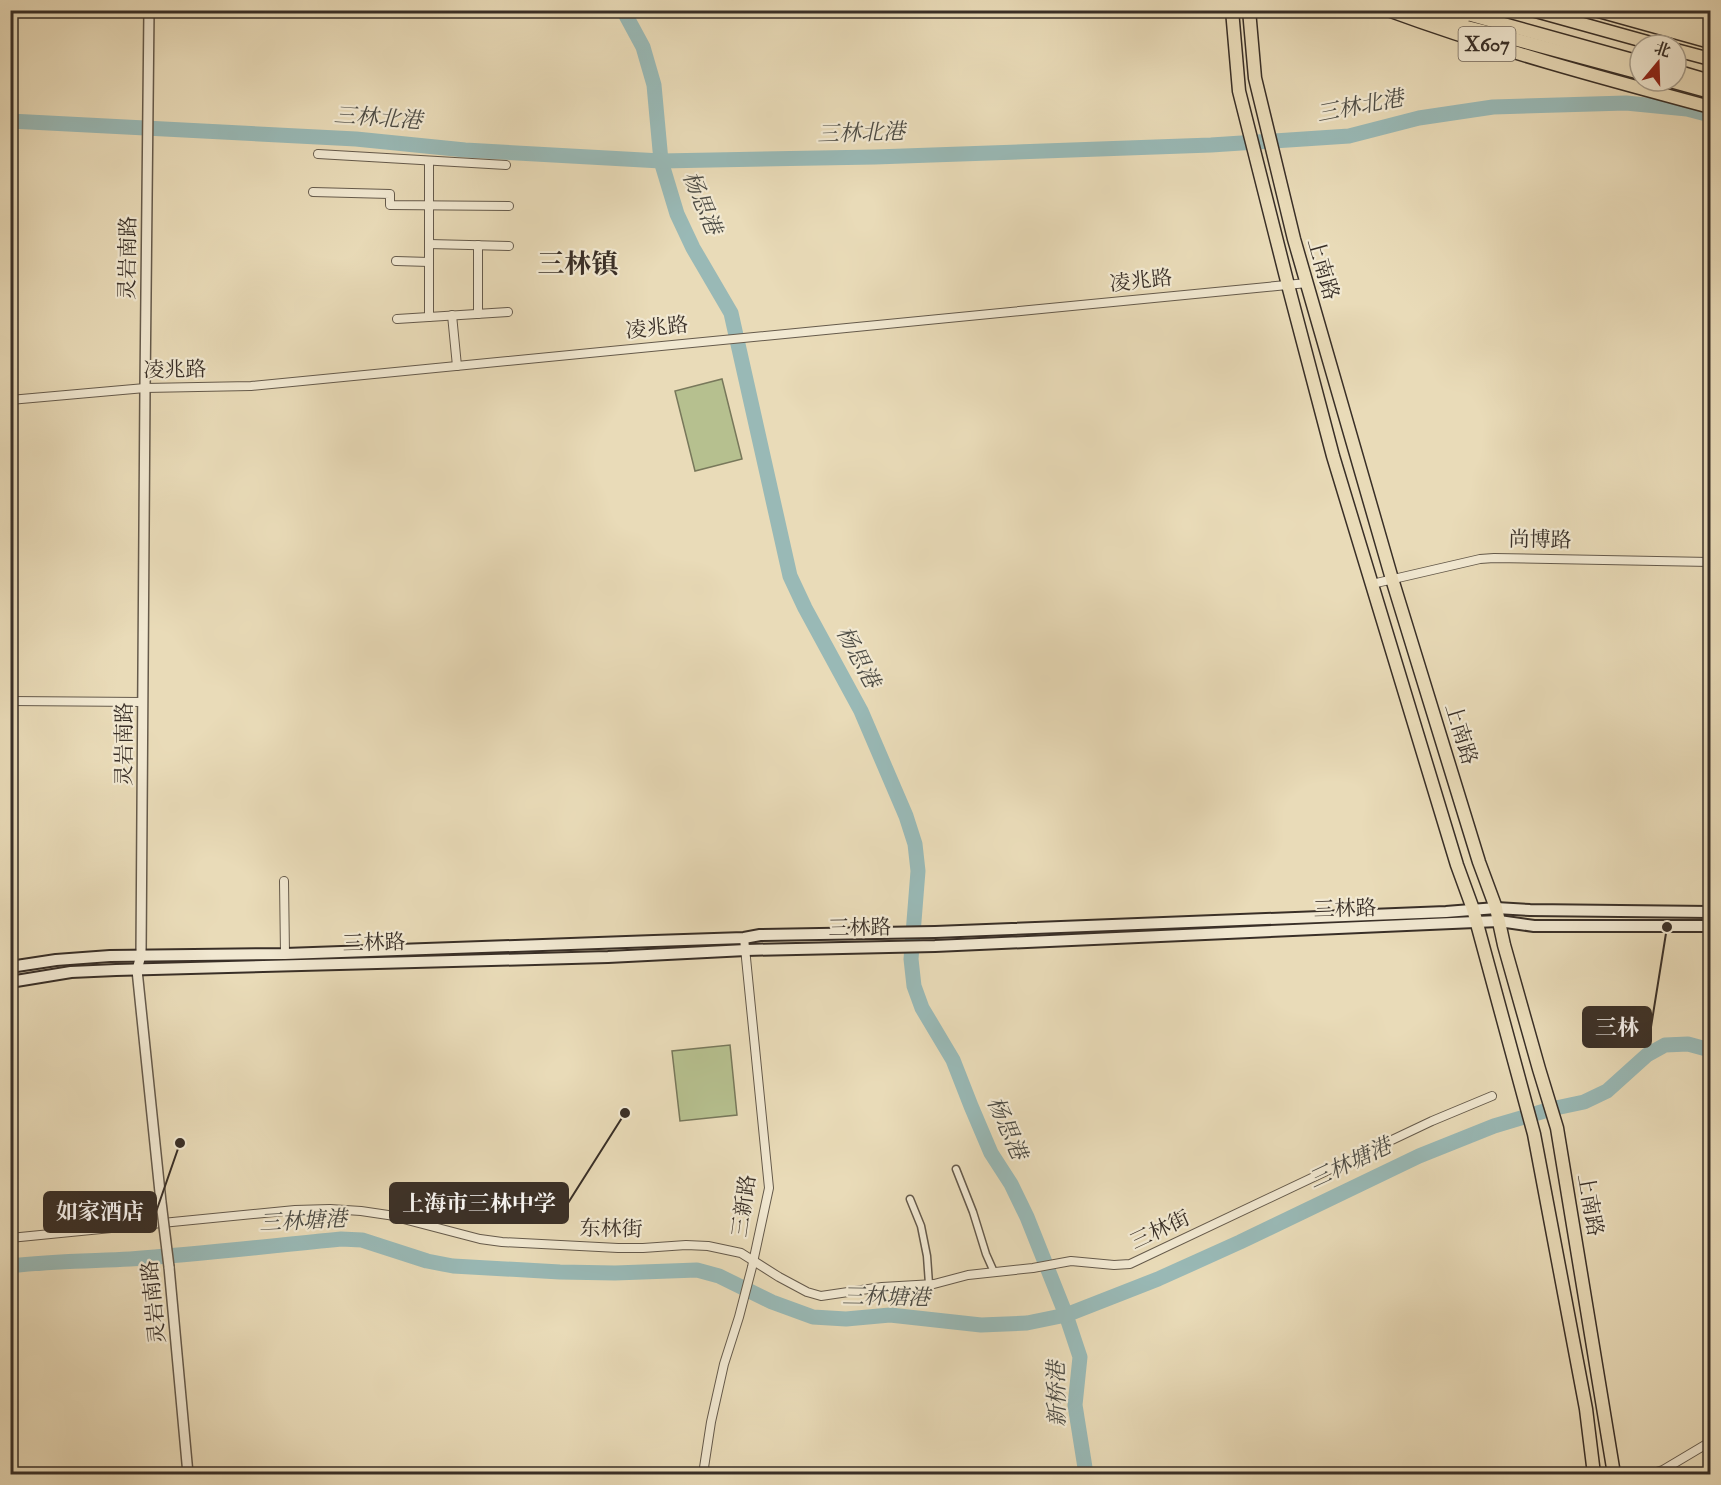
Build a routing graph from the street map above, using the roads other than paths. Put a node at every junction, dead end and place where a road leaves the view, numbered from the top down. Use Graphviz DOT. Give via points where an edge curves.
graph roads {
  1 [pos="149,10"];
  2 [pos="1232,10"];
  3 [pos="1249,10"];
  4 [pos="1388,10"];
  5 [pos="1399,10"];
  6 [pos="1439,10"];
  7 [pos="1453,10"];
  8 [pos="1532,10"];
  9 [pos="1595,10"];
  10 [pos="1636,10"];
  11 [pos="1672,10"];
  12 [pos="1710,21"];
  13 [pos="1710,31"];
  14 [pos="1628,37"];
  15 [pos="1710,42"];
  16 [pos="1688,53"];
  17 [pos="1710,59"];
  18 [pos="1628,61"];
  19 [pos="1628,61"];
  20 [pos="1628,70"];
  21 [pos="1688,77"];
  22 [pos="1710,83"];
  23 [pos="1688,86"];
  24 [pos="1710,92"];
  25 [pos="1710,107"];
  26 [pos="318,154"];
  27 [pos="429,161"];
  28 [pos="506,165"];
  29 [pos="313,192"];
  30 [pos="429,206"];
  31 [pos="509,206"];
  32 [pos="429,244"];
  33 [pos="478,245"];
  34 [pos="509,246"];
  35 [pos="396,261"];
  36 [pos="429,262"];
  37 [pos="1307,283"];
  38 [pos="1288,285"];
  39 [pos="508,312"];
  40 [pos="478,314"];
  41 [pos="452,315"];
  42 [pos="429,317"];
  43 [pos="397,319"];
  44 [pos="457,366"];
  45 [pos="144,388"];
  46 [pos="10,400"];
  47 [pos="1710,562"];
  48 [pos="1392,579"];
  49 [pos="1372,584"];
  50 [pos="10,701"];
  51 [pos="142,702"];
  52 [pos="284,881"];
  53 [pos="1496,908"];
  54 [pos="1710,912"];
  55 [pos="1474,916"];
  56 [pos="1499,921"];
  57 [pos="1710,926"];
  58 [pos="744,938"];
  59 [pos="746,950"];
  60 [pos="285,954"];
  61 [pos="141,955"];
  62 [pos="10,967"];
  63 [pos="137,970"];
  64 [pos="10,982"];
  65 [pos="1492,1096"];
  66 [pos="956,1169"];
  67 [pos="910,1199"];
  68 [pos="10,1238"];
  69 [pos="753,1264"];
  70 [pos="994,1272"];
  71 [pos="929,1284"];
  72 [pos="1710,1442"];
  73 [pos="188,1474"];
  74 [pos="703,1474"];
  75 [pos="1594,1474"];
  76 [pos="1614,1474"];
  77 [pos="1650,1474"];
  1 -- 45 [label="street, 灵岩南路"];
  2 -- 38 [label="main road, 上南路" via="1239,91"];
  3 -- 37 [label="main road, 上南路" via="1255,78"];
  4 -- 25 [label="main road, X607" via="1586,74"];
  5 -- 20 [label="main road"];
  6 -- 18 [label="main road"];
  7 -- 19 [label="main road"];
  8 -- 14 [label="main road"];
  9 -- 15 [label="main road"];
  10 -- 13 [label="main road"];
  11 -- 12 [label="main road"];
  16 -- 17 [label="main road"];
  21 -- 22 [label="main road"];
  23 -- 24 [label="main road"];
  26 -- 27 [label="street"];
  27 -- 28 [label="street"];
  27 -- 30 [label="street"];
  29 -- 30 [label="street" via="390,194 390,205"];
  30 -- 31 [label="street"];
  30 -- 32 [label="street"];
  32 -- 33 [label="street"];
  32 -- 36 [label="street"];
  33 -- 34 [label="street"];
  33 -- 40 [label="street"];
  35 -- 36 [label="street"];
  36 -- 42 [label="street"];
  37 -- 38 [label="street, 凌兆路"];
  37 -- 48 [label="main road, 上南路"];
  38 -- 44 [label="street, 凌兆路"];
  38 -- 49 [label="main road, 上南路"];
  39 -- 40 [label="street"];
  40 -- 41 [label="street"];
  41 -- 42 [label="street"];
  41 -- 44 [label="street"];
  42 -- 43 [label="street"];
  44 -- 45 [label="street, 凌兆路" via="251,386"];
  45 -- 46 [label="street, 凌兆路"];
  45 -- 51 [label="street, 灵岩南路"];
  47 -- 48 [label="street, 尚博路" via="1494,558"];
  48 -- 49 [label="street, 尚博路"];
  48 -- 53 [label="main road, 上南路"];
  49 -- 55 [label="main road, 上南路"];
  50 -- 51 [label="street"];
  51 -- 61 [label="street, 灵岩南路"];
  52 -- 60 [label="street"];
  53 -- 54 [label="main road, 三林路"];
  53 -- 55 [label="main road, 三林路"];
  53 -- 56 [label="main road, 上南路"];
  55 -- 56 [label="main road, 三林路"];
  55 -- 58 [label="main road, 三林路" via="1446,912"];
  55 -- 59 [label="main road, 三林路" via="935,946"];
  55 -- 75 [label="main road, 上南路" via="1534,1134 1586,1409"];
  56 -- 57 [label="main road, 三林路" via="1534,926"];
  56 -- 76 [label="main road, 上南路" via="1557,1128"];
  58 -- 59 [label="street, 三新路"];
  58 -- 60 [label="main road, 三林路"];
  59 -- 63 [label="main road, 三林路"];
  59 -- 69 [label="street, 三新路" via="769,1188"];
  60 -- 61 [label="main road, 三林路"];
  61 -- 62 [label="main road, 三林路"];
  61 -- 63 [label="street, 灵岩南路"];
  63 -- 64 [label="main road, 三林路" via="71,972"];
  63 -- 73 [label="street, 灵岩南路, bridge"];
  65 -- 70 [label="street, 三林街" via="1140,1260 1122,1265 1071,1262"];
  66 -- 70 [label="street"];
  67 -- 71 [label="street" via="921,1226"];
  68 -- 69 [label="street, 东林街" via="295,1210 351,1210 502,1242 627,1248 697,1245 733,1250"];
  69 -- 71 [label="street, 三林街" via="821,1296"];
  69 -- 74 [label="street, 三新路" via="724,1364"];
  70 -- 71 [label="street, 三林街"];
  72 -- 77 [label="street"];
}
